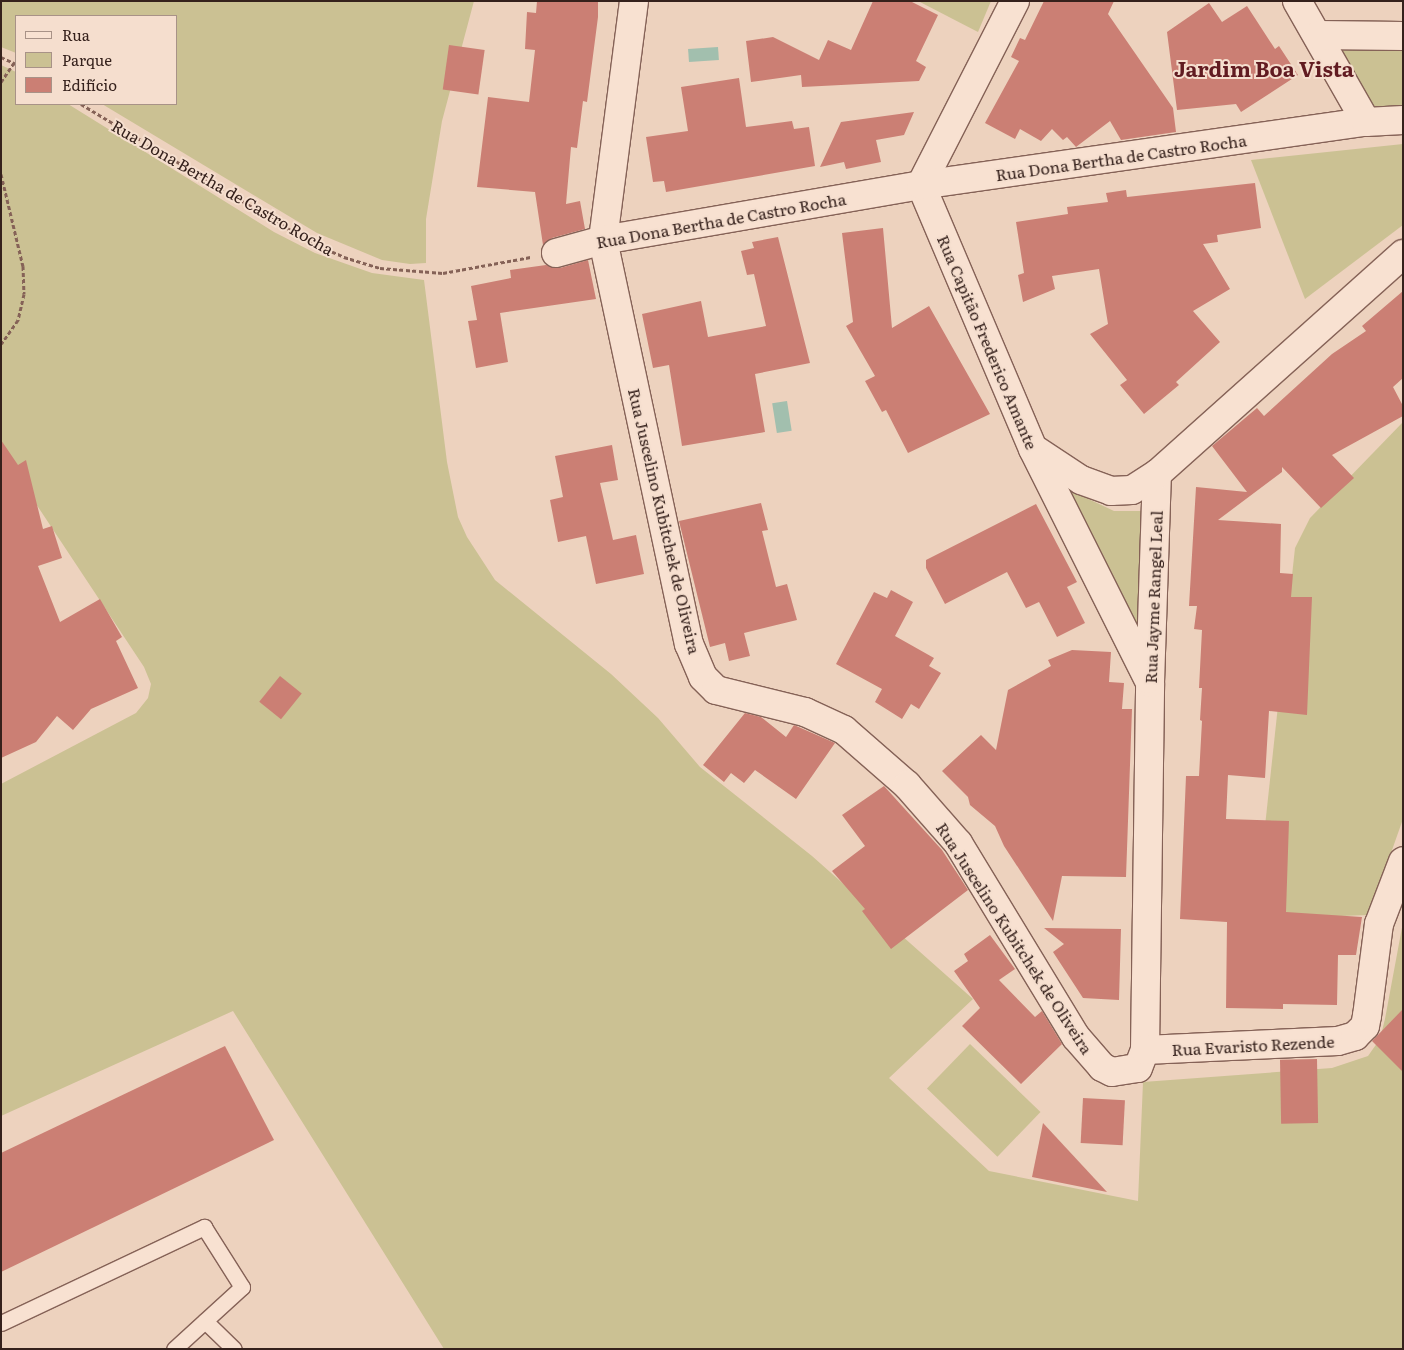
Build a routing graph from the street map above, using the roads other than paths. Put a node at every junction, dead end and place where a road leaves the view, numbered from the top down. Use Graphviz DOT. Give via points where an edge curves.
graph roads {
  1 [pos="634,1"];
  2 [pos="1015,1"];
  3 [pos="1297,1"];
  4 [pos="1318,35"];
  5 [pos="1403,36"];
  6 [pos="1403,120"];
  7 [pos="1366,122"];
  8 [pos="921,185"];
  9 [pos="604,240"];
  10 [pos="556,253"];
  11 [pos="1403,254"];
  12 [pos="1033,448"];
  13 [pos="1157,474"];
  14 [pos="1150,683"];
  15 [pos="1403,861"];
  16 [pos="1145,1050"];
  17 [pos="205,1321"];
  18 [pos="1,1323"];
  19 [pos="174,1349"];
  20 [pos="234,1349"];
  1 -- 9 [label="street, Rua Juscelino Kubitchek de Oliveira"];
  2 -- 8 [label="street"];
  3 -- 4 [label="street"];
  4 -- 5 [label="street"];
  4 -- 7 [label="street"];
  6 -- 7 [label="street, Rua Dona Bertha de Castro Rocha"];
  7 -- 8 [label="street, Rua Dona Bertha de Castro Rocha"];
  8 -- 9 [label="street, Rua Dona Bertha de Castro Rocha"];
  8 -- 12 [label="street, Rua Capitão Frederico Amante"];
  9 -- 10 [label="street, Rua Dona Bertha de Castro Rocha"];
  9 -- 16 [label="street, Rua Juscelino Kubitchek de Oliveira" via="689,644 703,677 716,690 805,712 844,730 876,756 929,806 958,843 1089,1055 1102,1068 1122,1072 1138,1068"];
  11 -- 13 [label="street"];
  12 -- 13 [label="street" via="1073,476 1111,491 1132,490"];
  12 -- 14 [label="street, Rua Capitão Frederico Amante"];
  13 -- 14 [label="street, Rua Jayme Rangel Leal"];
  14 -- 16 [label="street, Rua Jayme Rangel Leal"];
  15 -- 16 [label="street, Rua Evaristo Rezende" via="1378,924 1367,1016 1364,1026 1355,1036 1338,1041"];
  17 -- 18 [label="lane" via="242,1287 204,1227"];
  17 -- 19 [label="lane"];
  17 -- 20 [label="lane"];
}
